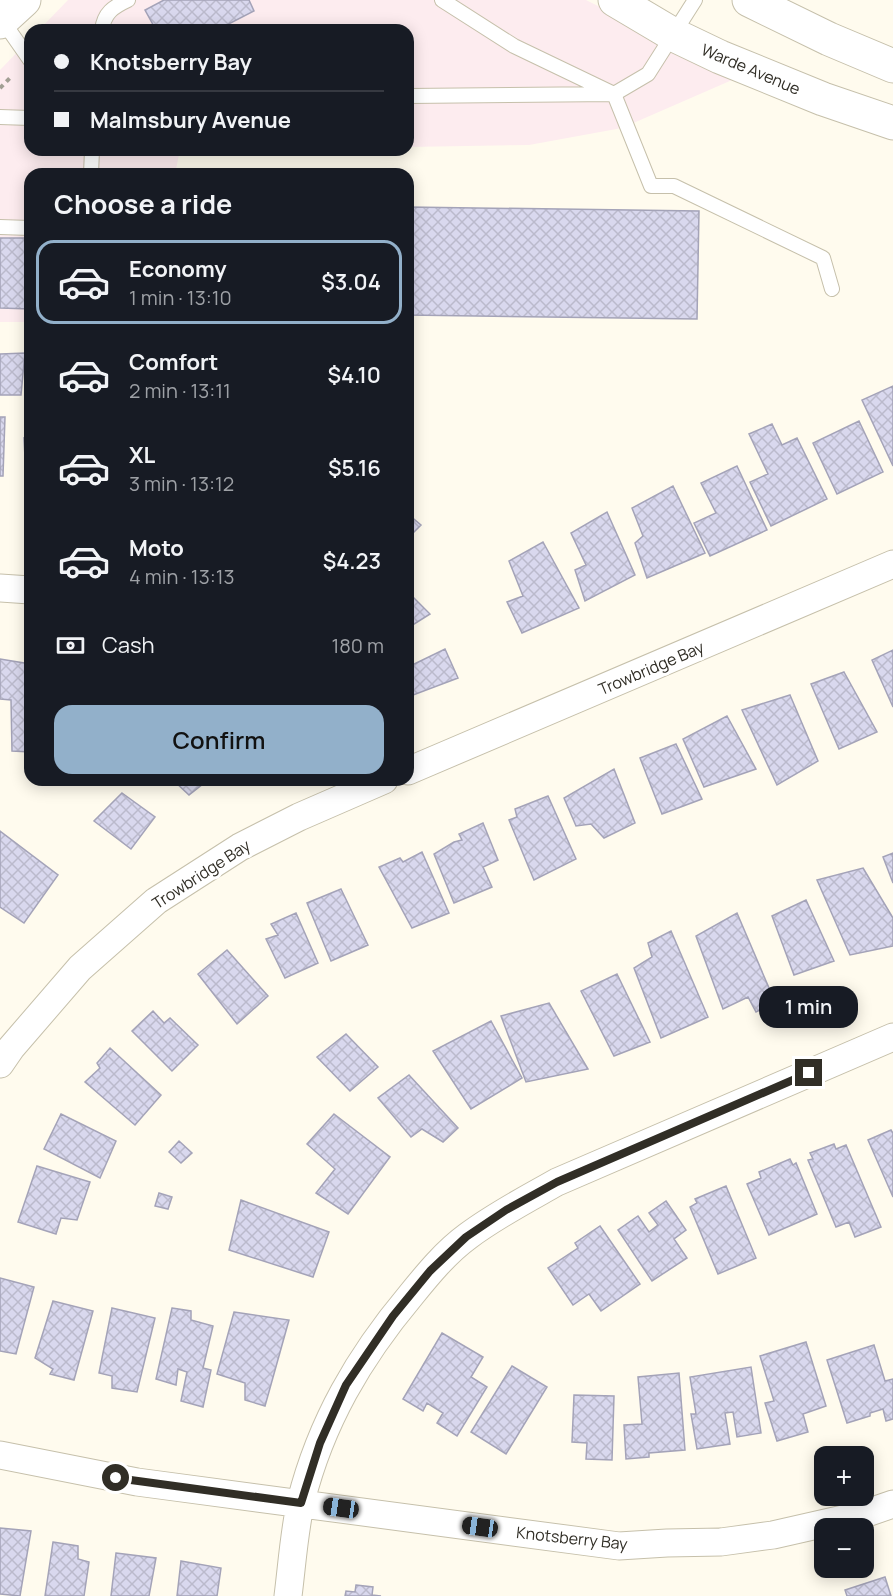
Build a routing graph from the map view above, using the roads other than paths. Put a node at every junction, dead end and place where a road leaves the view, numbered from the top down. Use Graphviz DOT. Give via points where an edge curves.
graph roads {
  1 [pos="128,0"];
  2 [pos="442,0"];
  3 [pos="615,0"];
  4 [pos="695,0"];
  5 [pos="749,0"];
  6 [pos="8,14"];
  7 [pos="103,24"];
  8 [pos="674,35"];
  9 [pos="24,47"];
  10 [pos="893,66"];
  11 [pos="614,94"];
  12 [pos="414,96"];
  13 [pos="0,117"];
  14 [pos="24,118"];
  15 [pos="893,123"];
  16 [pos="0,227"];
  17 [pos="24,228"];
  18 [pos="832,289"];
  19 [pos="893,564"];
  20 [pos="0,588"];
  21 [pos="24,590"];
  22 [pos="414,768"];
  23 [pos="351,786"];
  24 [pos="893,1037"];
  25 [pos="0,1064"];
  26 [pos="0,1455"];
  27 [pos="301,1503"];
  28 [pos="893,1504"];
  29 [pos="288,1596"];
  1 -- 7 [label="lane" via="111,8"];
  2 -- 11 [label="lane" via="514,46"];
  3 -- 8 [label="main road, Warde Avenue"];
  4 -- 8 [label="lane"];
  5 -- 10 [label="main road"];
  6 -- 9 [label="lane"];
  8 -- 11 [label="lane" via="648,74"];
  8 -- 15 [label="main road, Warde Avenue" via="774,79"];
  11 -- 12 [label="lane"];
  11 -- 18 [label="lane" via="651,186 674,186 823,258"];
  13 -- 14 [label="lane"];
  16 -- 17 [label="lane"];
  19 -- 22 [label="street, Trowbridge Bay"];
  20 -- 21 [label="street"];
  23 -- 25 [label="street, Trowbridge Bay" via="240,847 156,901 80,968"];
  24 -- 27 [label="street" via="557,1182 466,1237 430,1271 393,1316 346,1385 320,1443"];
  26 -- 27 [label="street, Knotsberry Bay" via="137,1482"];
  27 -- 28 [label="street, Knotsberry Bay" via="619,1546 721,1542 773,1535"];
  27 -- 29 [label="street"];
}
